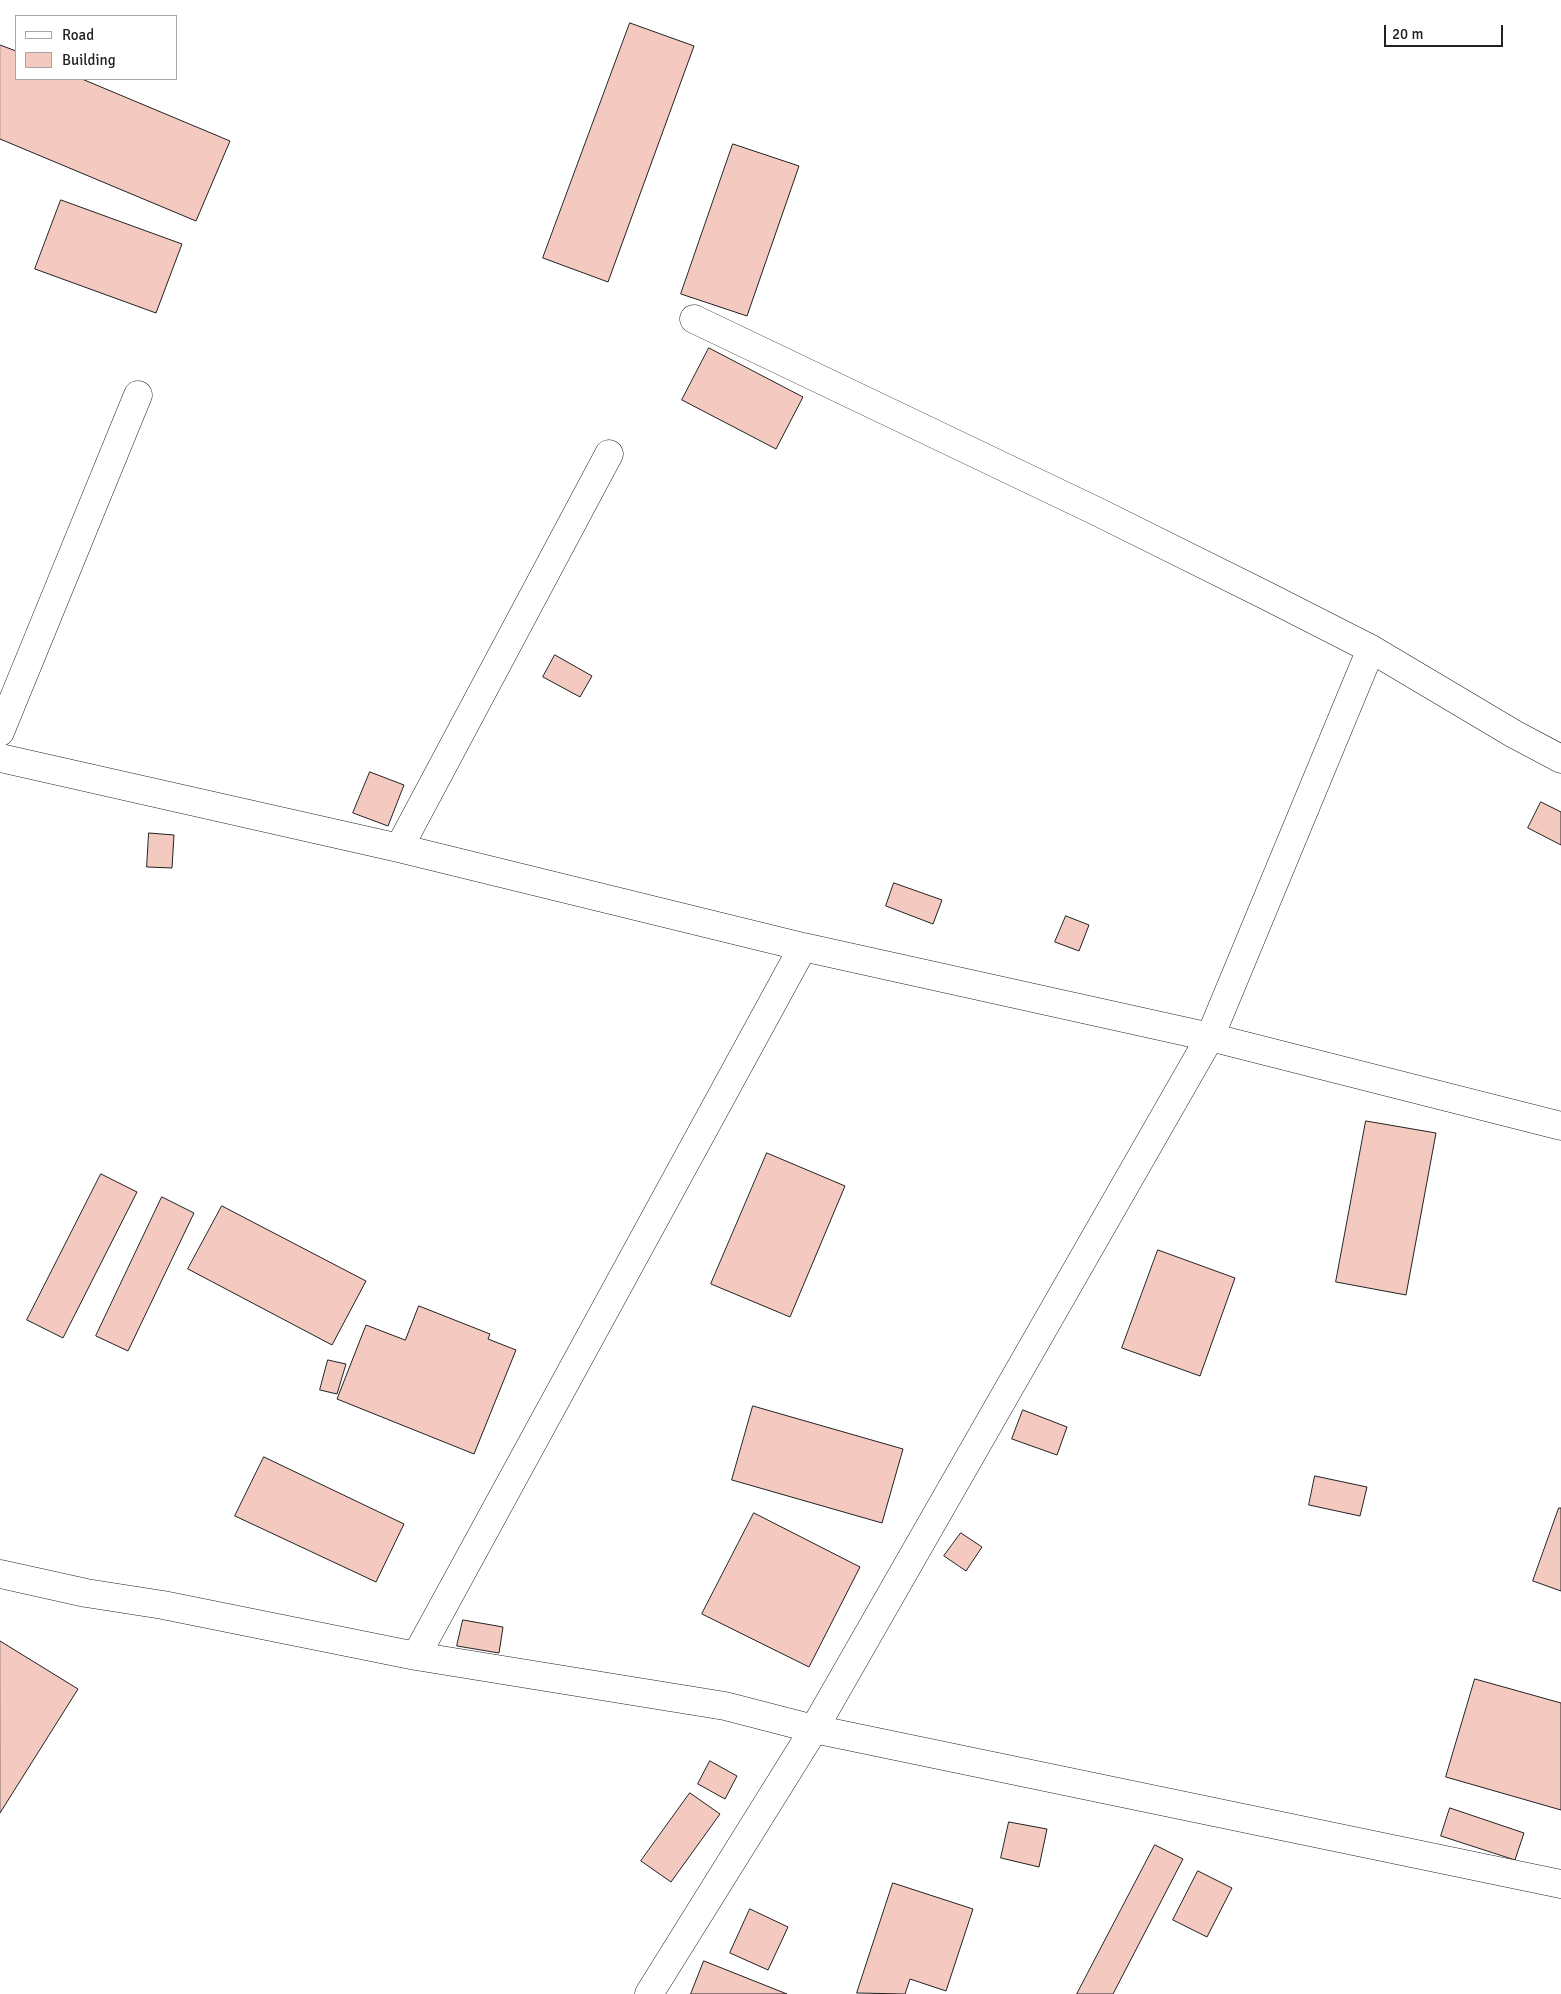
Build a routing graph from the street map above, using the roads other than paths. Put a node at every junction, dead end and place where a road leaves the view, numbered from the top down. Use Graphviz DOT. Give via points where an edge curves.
graph roads {
  1 [pos="694,319"];
  2 [pos="138,395"];
  3 [pos="609,454"];
  4 [pos="1372,649"];
  5 [pos="0,732"];
  6 [pos="0,758"];
  7 [pos="1561,759"];
  8 [pos="399,848"];
  9 [pos="803,947"];
  10 [pos="1210,1037"];
  11 [pos="1561,1126"];
  12 [pos="0,1574"];
  13 [pos="416,1656"];
  14 [pos="814,1729"];
  15 [pos="1561,1884"];
  16 [pos="649,1994"];
  1 -- 4 [label="street" via="1107,516"];
  2 -- 5 [label="street"];
  3 -- 8 [label="street"];
  4 -- 7 [label="street"];
  4 -- 10 [label="street"];
  6 -- 8 [label="street"];
  8 -- 9 [label="street"];
  9 -- 10 [label="street"];
  9 -- 13 [label="street"];
  10 -- 11 [label="street"];
  10 -- 14 [label="street"];
  12 -- 13 [label="street"];
  13 -- 14 [label="street" via="725,1706"];
  14 -- 15 [label="street"];
  14 -- 16 [label="street"];
}
